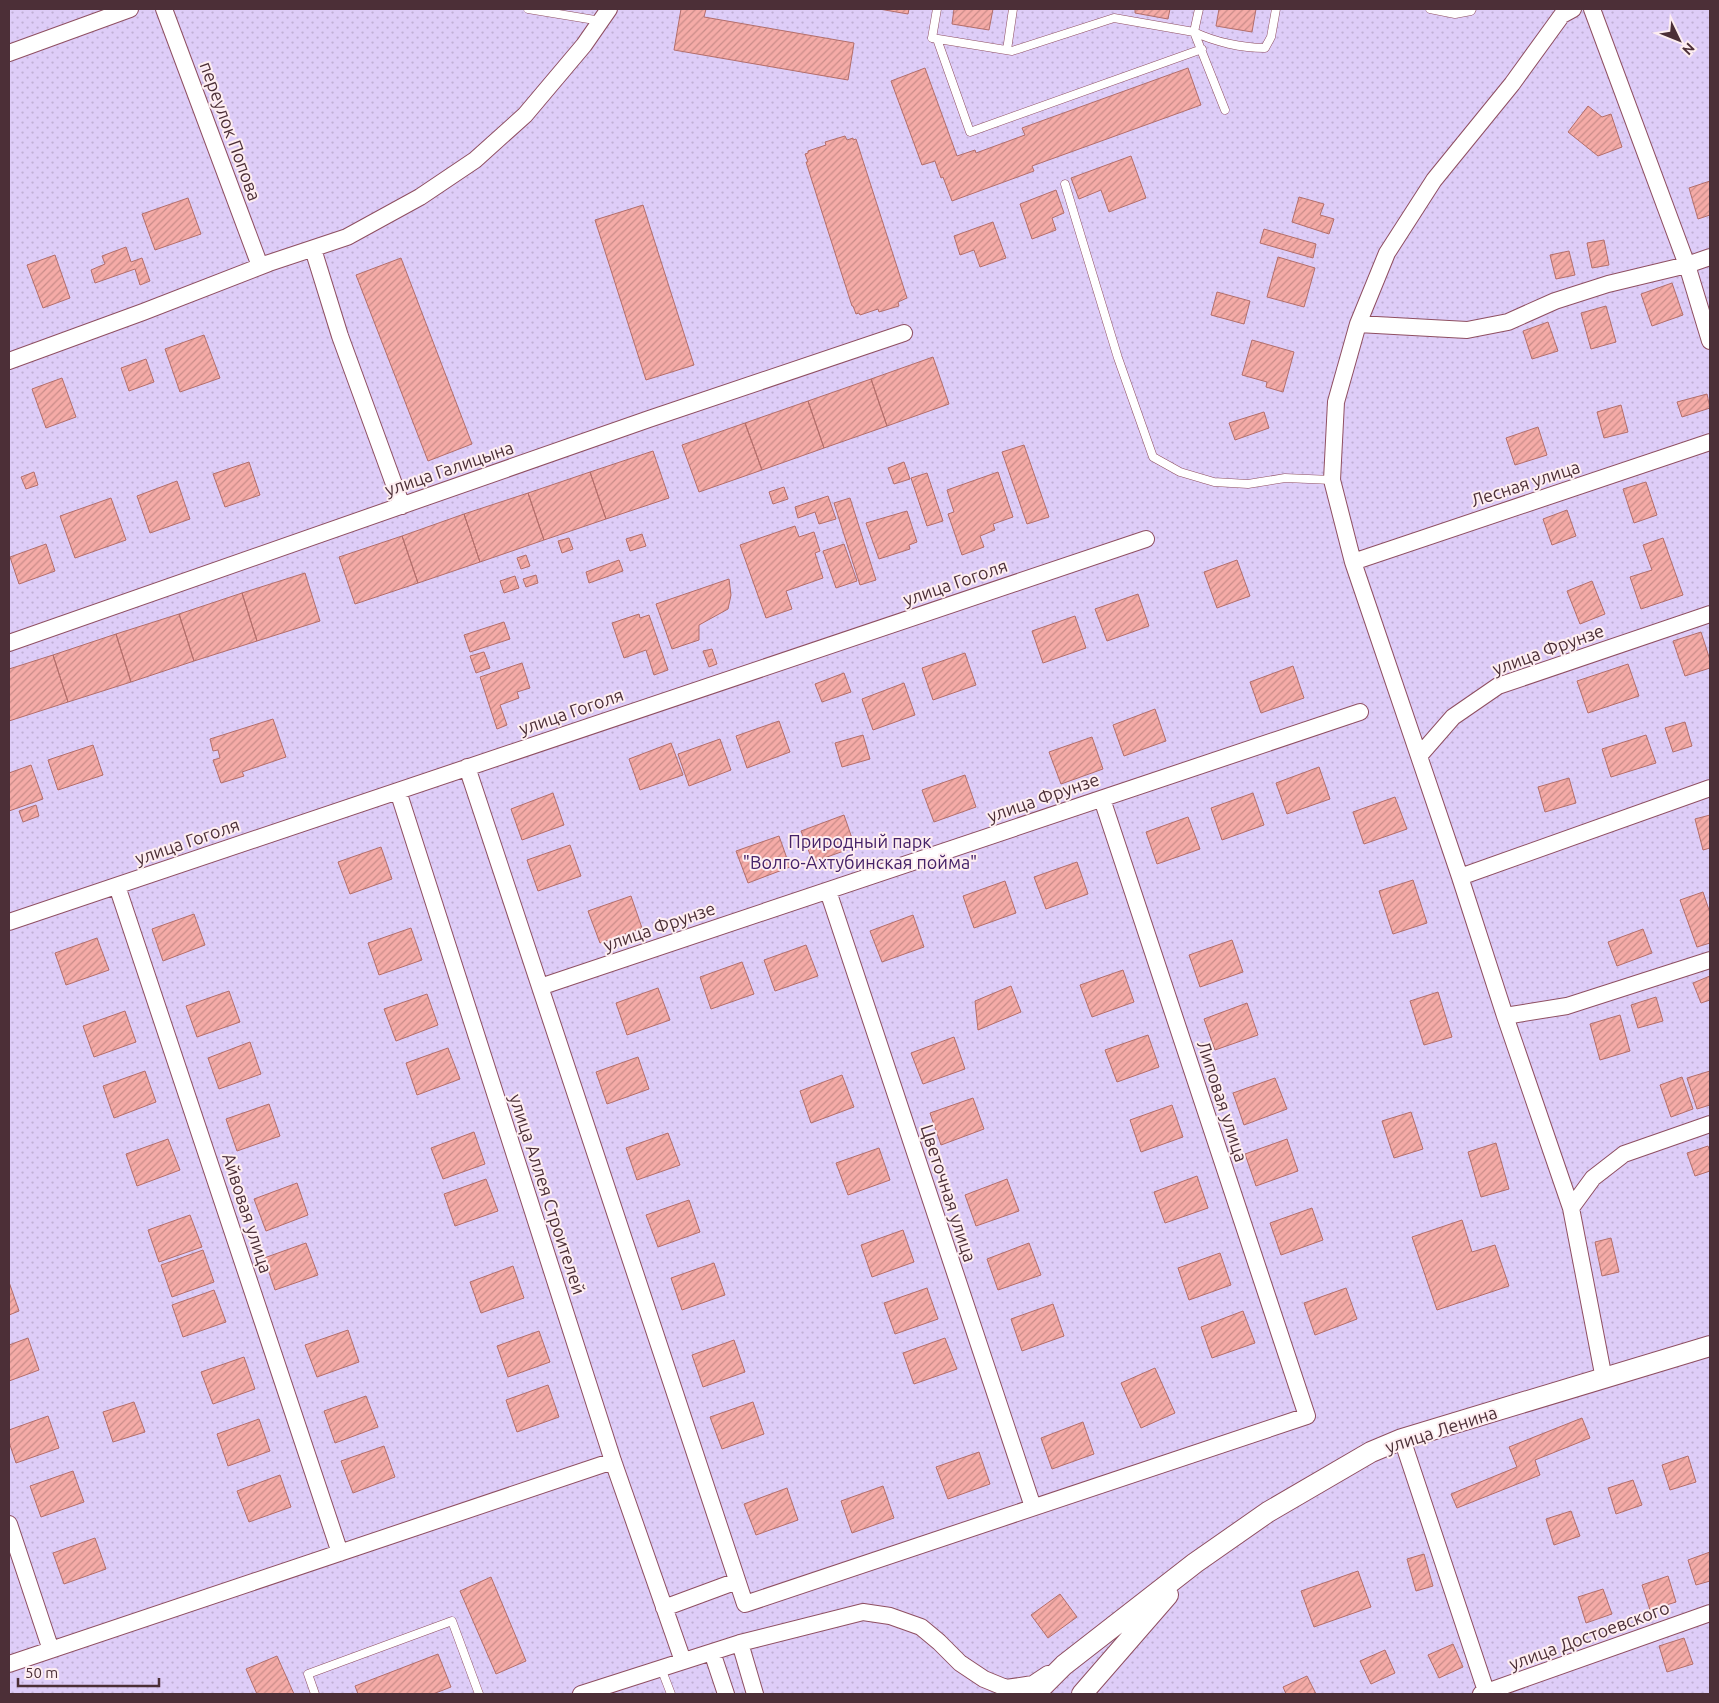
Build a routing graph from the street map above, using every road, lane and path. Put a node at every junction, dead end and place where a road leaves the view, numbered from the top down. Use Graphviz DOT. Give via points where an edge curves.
graph roads {
  1 [pos="130,9"];
  2 [pos="164,9"];
  3 [pos="528,9"];
  4 [pos="937,9"];
  5 [pos="1013,9"];
  6 [pos="1116,9"];
  7 [pos="1198,9"];
  8 [pos="1276,9"];
  9 [pos="1430,9"];
  10 [pos="1472,9"];
  11 [pos="1592,9"];
  12 [pos="1566,11"];
  13 [pos="605,15"];
  14 [pos="1114,18"];
  15 [pos="1194,32"];
  16 [pos="937,39"];
  17 [pos="1202,48"];
  18 [pos="1006,50"];
  19 [pos="9,53"];
  20 [pos="1225,110"];
  21 [pos="1064,184"];
  22 [pos="313,248"];
  23 [pos="1710,257"];
  24 [pos="1687,265"];
  25 [pos="260,266"];
  26 [pos="1358,324"];
  27 [pos="904,333"];
  28 [pos="1710,341"];
  29 [pos="9,361"];
  30 [pos="1710,442"];
  31 [pos="1332,480"];
  32 [pos="402,506"];
  33 [pos="1146,539"];
  34 [pos="1353,562"];
  35 [pos="1710,614"];
  36 [pos="9,643"];
  37 [pos="1360,712"];
  38 [pos="1419,756"];
  39 [pos="467,768"];
  40 [pos="1710,788"];
  41 [pos="398,791"];
  42 [pos="1102,799"];
  43 [pos="1460,877"];
  44 [pos="117,886"];
  45 [pos="828,890"];
  46 [pos="9,922"];
  47 [pos="1710,960"];
  48 [pos="540,987"];
  49 [pos="1505,1016"];
  50 [pos="1710,1124"];
  51 [pos="1571,1208"];
  52 [pos="1710,1346"];
  53 [pos="1604,1379"];
  54 [pos="1402,1440"];
  55 [pos="613,1461"];
  56 [pos="1033,1508"];
  57 [pos="9,1524"];
  58 [pos="340,1553"];
  59 [pos="1195,1563"];
  60 [pos="737,1581"];
  61 [pos="664,1608"];
  62 [pos="1710,1613"];
  63 [pos="740,1643"];
  64 [pos="51,1650"];
  65 [pos="712,1652"];
  66 [pos="682,1661"];
  67 [pos="9,1664"];
  68 [pos="1064,1665"];
  69 [pos="662,1668"];
  70 [pos="315,1694"];
  71 [pos="479,1694"];
  72 [pos="581,1694"];
  73 [pos="671,1694"];
  74 [pos="726,1694"];
  75 [pos="756,1694"];
  76 [pos="1035,1694"];
  77 [pos="1082,1694"];
  78 [pos="1485,1694"];
  1 -- 19 [label="street"];
  2 -- 25 [label="street, переулок Попова"];
  3 -- 13 [label="lane"];
  4 -- 16 [label="lane" via="932,38"];
  5 -- 18 [label="lane"];
  6 -- 14 [label="lane"];
  7 -- 15 [label="lane"];
  8 -- 15 [label="lane" via="1271,37 1265,48 1207,38"];
  9 -- 10 [label="lane" via="1455,14"];
  11 -- 24 [label="street"];
  12 -- 26 [label="street" via="1434,180 1387,253"];
  13 -- 22 [label="street" via="525,116 475,160 420,197 347,237"];
  14 -- 15 [label="lane"];
  14 -- 18 [label="lane" via="1012,51"];
  15 -- 17 [label="lane"];
  16 -- 17 [label="lane" via="970,132"];
  16 -- 18 [label="lane"];
  17 -- 20 [label="lane"];
  21 -- 31 [label="lane" via="1118,358 1154,457 1180,472 1214,482 1248,484 1285,478"];
  22 -- 25 [label="street"];
  22 -- 32 [label="street" via="340,336"];
  23 -- 24 [label="street"];
  24 -- 26 [label="street" via="1608,284 1555,301 1508,322 1467,330"];
  24 -- 28 [label="street"];
  25 -- 29 [label="street"];
  26 -- 31 [label="street" via="1336,402"];
  27 -- 32 [label="street, улица Галицына"];
  30 -- 34 [label="street, Лесная улица"];
  31 -- 34 [label="street"];
  32 -- 36 [label="street, улица Галицына"];
  33 -- 39 [label="street, улица Гоголя"];
  34 -- 38 [label="street"];
  35 -- 38 [label="street, улица Фрунзе" via="1498,686 1453,717"];
  37 -- 42 [label="street, улица Фрунзе"];
  38 -- 43 [label="street"];
  39 -- 41 [label="street, улица Гоголя"];
  39 -- 48 [label="street"];
  40 -- 43 [label="street"];
  41 -- 44 [label="street, улица Гоголя"];
  41 -- 55 [label="street, улица Аллея Строителей"];
  42 -- 45 [label="street, улица Фрунзе"];
  42 -- 56 [label="street, Липовая улица" via="1307,1416"];
  43 -- 49 [label="street"];
  44 -- 46 [label="street, улица Гоголя"];
  44 -- 58 [label="street, Айвовая улица"];
  45 -- 48 [label="street, улица Фрунзе"];
  45 -- 56 [label="street, Цветочная улица"];
  47 -- 49 [label="street" via="1567,1006"];
  48 -- 60 [label="street"];
  49 -- 51 [label="street"];
  50 -- 51 [label="street" via="1624,1154 1593,1178"];
  51 -- 53 [label="street"];
  52 -- 53 [label="street, улица Ленина"];
  53 -- 54 [label="street, улица Ленина"];
  54 -- 59 [label="street, улица Ленина" via="1371,1452 1268,1512"];
  54 -- 78 [label="street"];
  55 -- 58 [label="street"];
  55 -- 61 [label="street, улица Аллея Строителей"];
  56 -- 60 [label="street" via="745,1604"];
  57 -- 64 [label="street"];
  58 -- 64 [label="street"];
  59 -- 68 [label="street"];
  59 -- 77 [label="street"];
  60 -- 61 [label="street"];
  61 -- 66 [label="street, улица Аллея Строителей"];
  62 -- 78 [label="street, улица Достоевского"];
  63 -- 65 [label="street"];
  63 -- 68 [label="street" via="863,1612 890,1616 920,1627 960,1663 984,1679 1006,1688 1033,1684"];
  63 -- 75 [label="street"];
  64 -- 67 [label="street"];
  65 -- 66 [label="street"];
  65 -- 74 [label="street"];
  66 -- 69 [label="street"];
  68 -- 76 [label="street"];
  69 -- 72 [label="street"];
  69 -- 73 [label="lane"];
  70 -- 71 [label="lane" via="308,1674 452,1621"];
}
